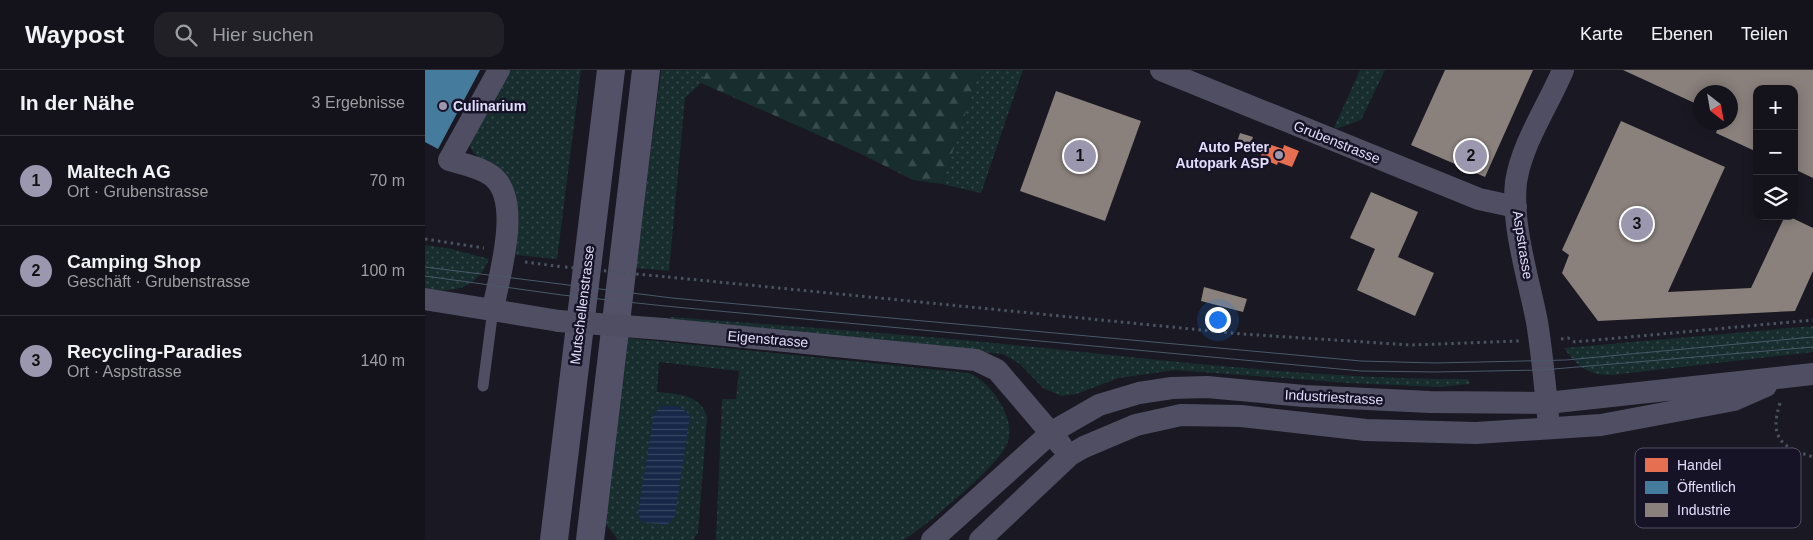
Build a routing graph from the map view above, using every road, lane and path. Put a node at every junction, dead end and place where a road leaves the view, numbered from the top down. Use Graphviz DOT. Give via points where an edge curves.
graph roads {
  1 [pos="499,70"];
  2 [pos="611,70"];
  3 [pos="646,70"];
  4 [pos="1161,70"];
  5 [pos="1563,70"];
  6 [pos="1516,207"];
  7 [pos="425,239"];
  8 [pos="503,255"];
  9 [pos="425,299"];
  10 [pos="493,309"];
  11 [pos="1813,320"];
  12 [pos="1561,339"];
  13 [pos="1512,342"];
  14 [pos="1813,374"];
  15 [pos="1786,378"];
  16 [pos="483,386"];
  17 [pos="1547,403"];
  18 [pos="1549,428"];
  19 [pos="1052,432"];
  20 [pos="1790,448"];
  21 [pos="1801,452"];
  22 [pos="1070,455"];
  23 [pos="1813,457"];
  24 [pos="554,540"];
  25 [pos="590,540"];
  26 [pos="933,540"];
  27 [pos="980,540"];
  1 -- 8 [label="street" via="449,160 483,171 503,190 508,211"];
  2 -- 24 [label="main road, Mutschellenstrasse"];
  3 -- 25 [label="main road"];
  4 -- 6 [label="street, Grubenstrasse" via="1479,200"];
  5 -- 6 [label="street, Aspstrasse" via="1521,160 1516,183"];
  6 -- 17 [label="street, Aspstrasse"];
  7 -- 8 [label="path" via="489,248"];
  8 -- 10 [label="street"];
  8 -- 13 [label="path, bridge" via="517,261 565,267 1242,334 1411,345"];
  9 -- 10 [label="street, Eigenstrasse"];
  10 -- 16 [label="lane"];
  10 -- 19 [label="street, Eigenstrasse, bridge" via="559,321 976,360 997,370"];
  11 -- 12 [label="path" via="1575,342"];
  14 -- 15 [label="street, Industriestrasse"];
  15 -- 17 [label="street, Industriestrasse"];
  15 -- 18 [label="street, Industriestrasse" via="1734,400 1601,425"];
  15 -- 20 [label="path" via="1775,418 1777,435"];
  17 -- 18 [label="street, Aspstrasse"];
  17 -- 19 [label="street, Industriestrasse" via="1430,402 1207,387 1172,388 1139,393 1099,405"];
  18 -- 22 [label="street, Industriestrasse" via="1476,433 1366,430 1241,416 1181,415 1136,425"];
  19 -- 22 [label="street, Eigenstrasse"];
  19 -- 26 [label="street, Industriestrasse"];
  21 -- 23 [label="path"];
  22 -- 27 [label="street, Industriestrasse"];
}
